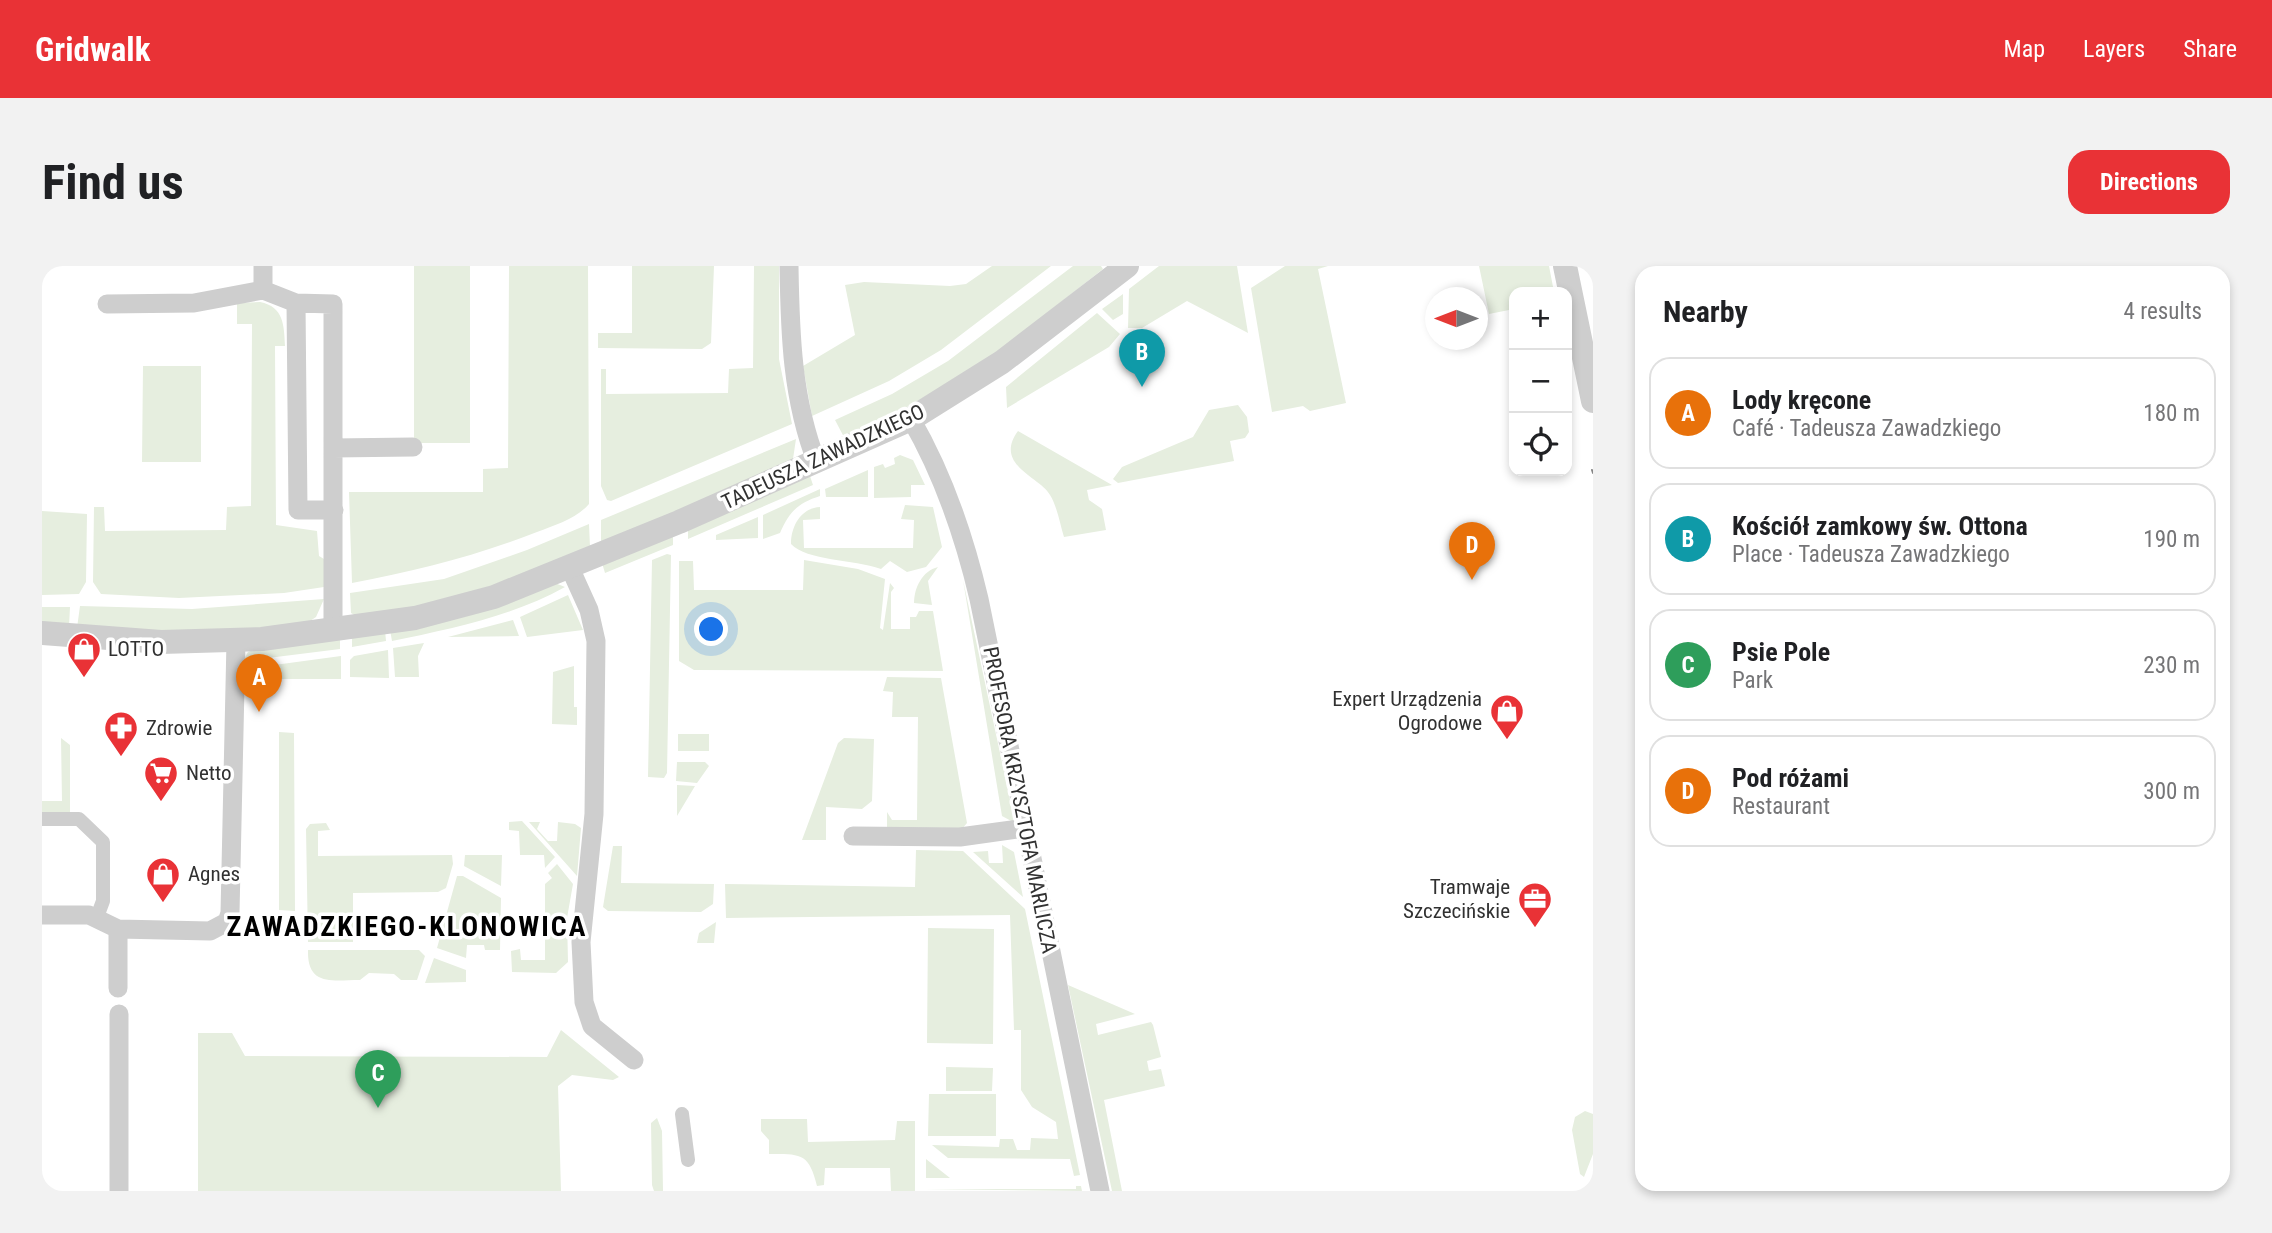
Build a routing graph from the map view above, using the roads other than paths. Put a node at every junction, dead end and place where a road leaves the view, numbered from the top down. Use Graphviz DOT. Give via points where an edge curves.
graph roads {
  1 [pos="263,266"];
  2 [pos="789,266"];
  3 [pos="1127,266"];
  4 [pos="1565,266"];
  5 [pos="263,290"];
  6 [pos="296,303"];
  7 [pos="107,304"];
  8 [pos="1593,401"];
  9 [pos="911,419"];
  10 [pos="413,447"];
  11 [pos="333,448"];
  12 [pos="817,463"];
  13 [pos="334,510"];
  14 [pos="570,568"];
  15 [pos="333,630"];
  16 [pos="42,633"];
  17 [pos="236,641"];
  18 [pos="42,819"];
  19 [pos="1025,828"];
  20 [pos="853,836"];
  21 [pos="42,915"];
  22 [pos="97,917"];
  23 [pos="118,929"];
  24 [pos="118,988"];
  25 [pos="119,1014"];
  26 [pos="634,1060"];
  27 [pos="682,1114"];
  28 [pos="688,1160"];
  29 [pos="119,1191"];
  30 [pos="1100,1191"];
  1 -- 5 [label="street"];
  2 -- 12 [label="street" via="796,387"];
  3 -- 9 [label="street, TADEUSZA ZAWADZKIEGO" via="1002,362"];
  4 -- 8 [label="street"];
  5 -- 6 [label="street"];
  5 -- 7 [label="street" via="194,303"];
  6 -- 11 [label="street" via="333,304"];
  6 -- 13 [label="street" via="298,510"];
  9 -- 12 [label="street, TADEUSZA ZAWADZKIEGO"];
  9 -- 19 [label="street, PROFESORA KRZYSZTOFA MARLICZA" via="940,475 964,537"];
  10 -- 11 [label="street"];
  11 -- 13 [label="street"];
  12 -- 14 [label="street, TADEUSZA ZAWADZKIEGO"];
  13 -- 15 [label="street"];
  14 -- 15 [label="street, TADEUSZA ZAWADZKIEGO" via="456,609"];
  14 -- 26 [label="street" via="589,610 596,641 594,814 581,942 584,1002 592,1026"];
  15 -- 17 [label="street, TADEUSZA ZAWADZKIEGO"];
  16 -- 17 [label="street, TADEUSZA ZAWADZKIEGO" via="130,641"];
  17 -- 23 [label="street" via="227,922 210,931"];
  18 -- 22 [label="street" via="79,819 103,842 103,901"];
  19 -- 20 [label="street" via="960,837"];
  19 -- 30 [label="street, PROFESORA KRZYSZTOFA MARLICZA"];
  21 -- 22 [label="street"];
  22 -- 23 [label="street"];
  23 -- 24 [label="street"];
  25 -- 29 [label="street"];
  27 -- 28 [label="street"];
}
